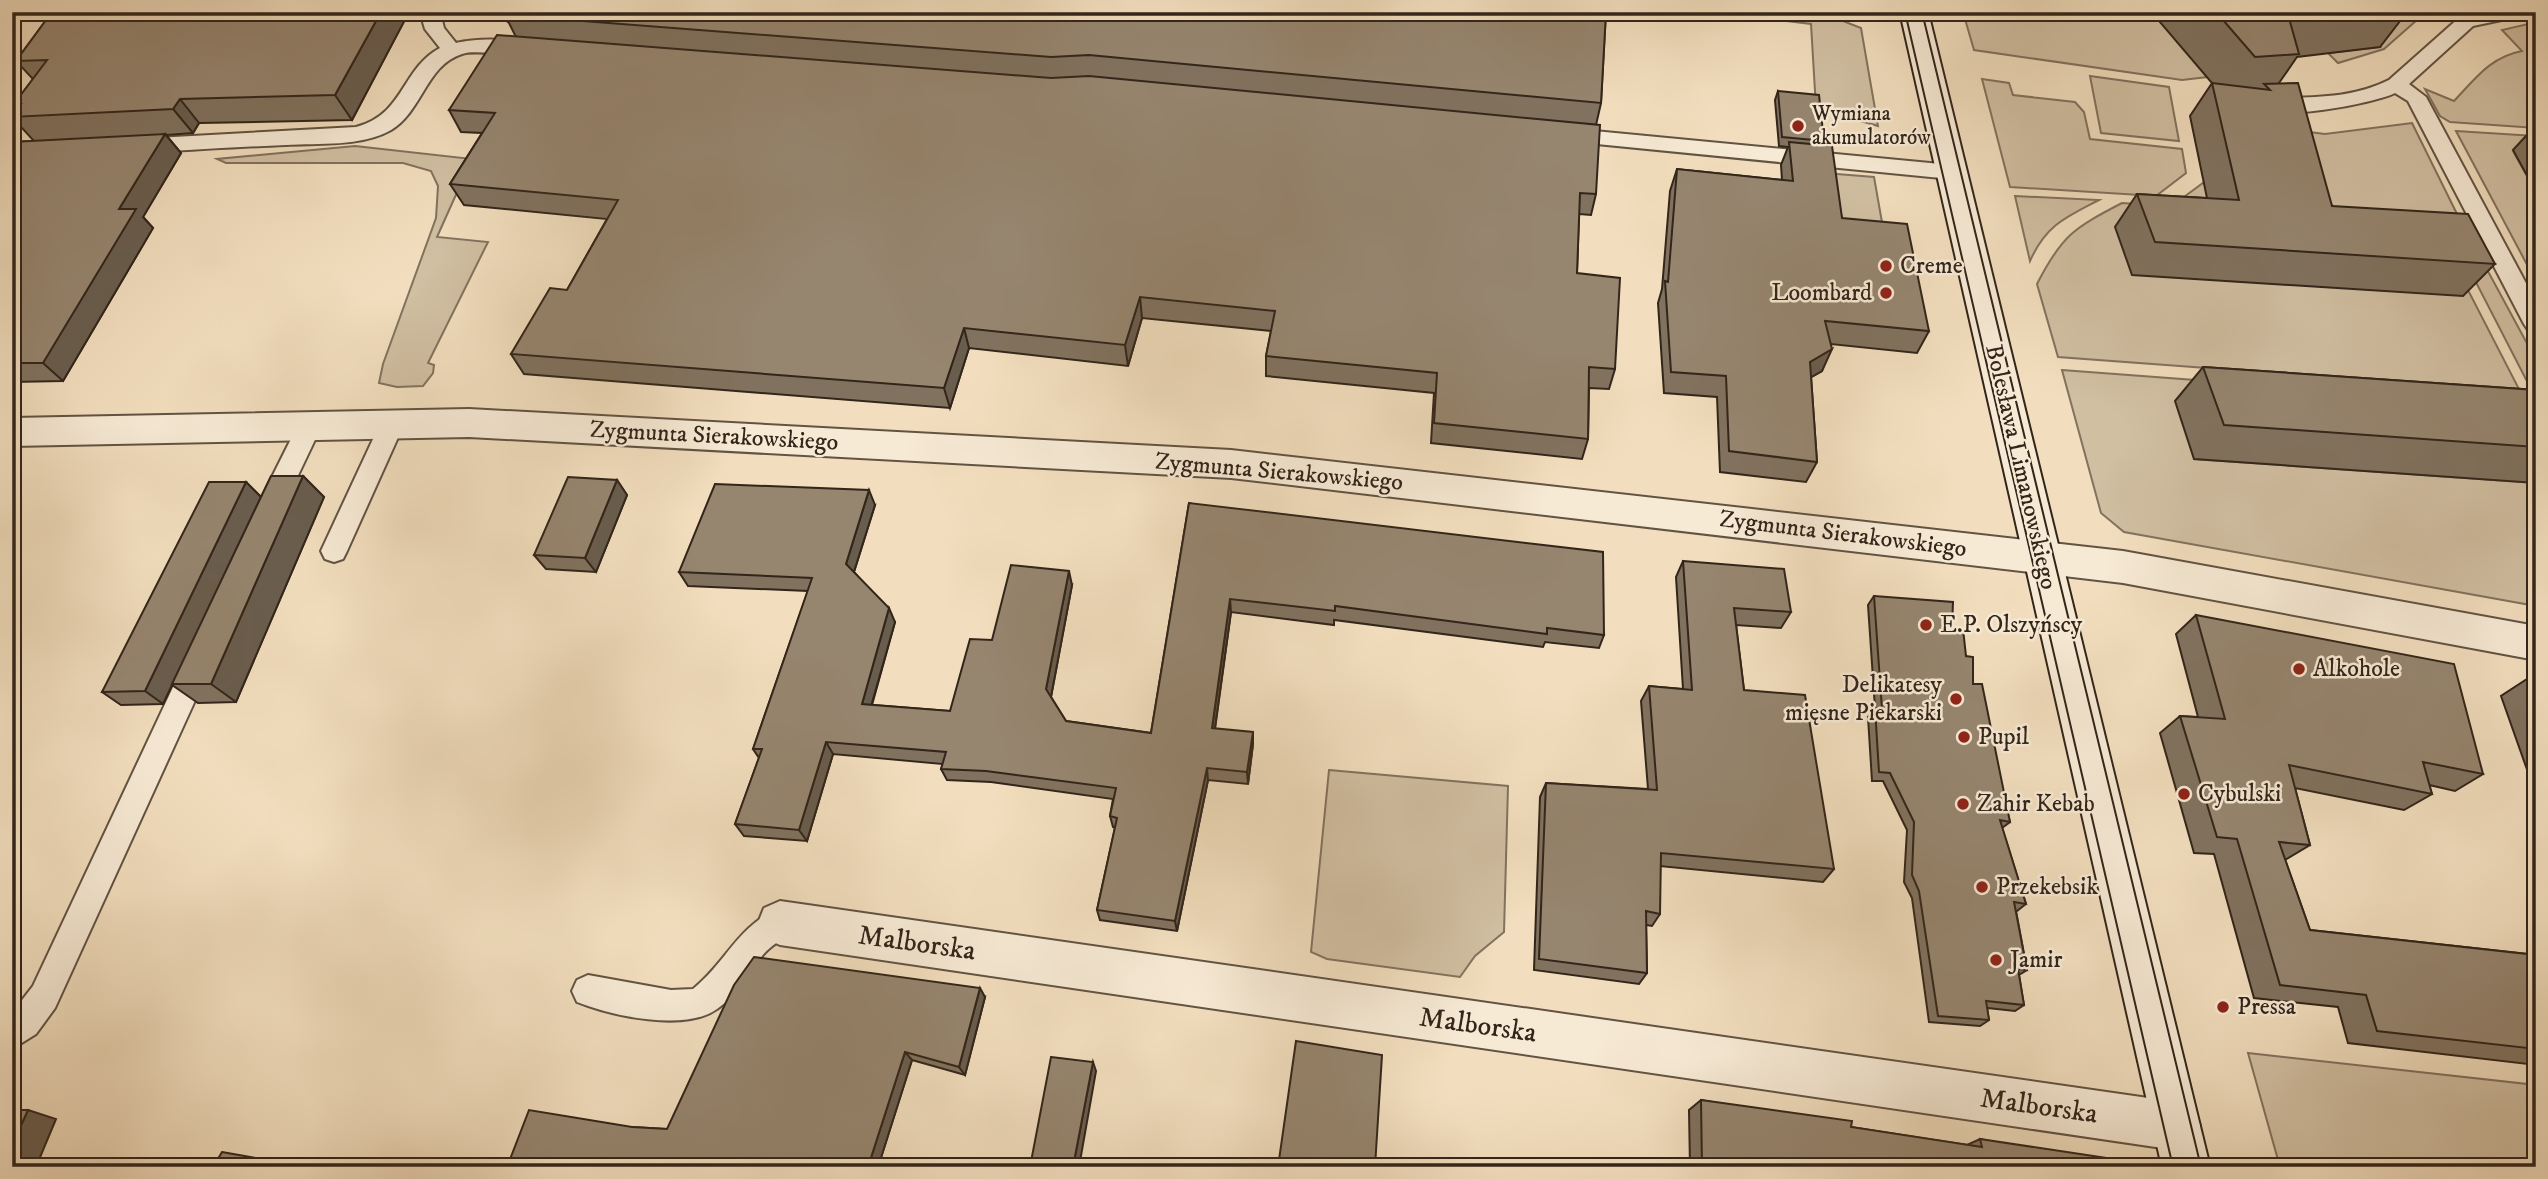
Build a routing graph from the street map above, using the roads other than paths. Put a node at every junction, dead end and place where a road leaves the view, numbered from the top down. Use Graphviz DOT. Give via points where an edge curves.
graph roads {
  1 [pos="430,12"];
  2 [pos="1914,12"];
  3 [pos="2514,12"];
  4 [pos="452,51"];
  5 [pos="550,51"];
  6 [pos="2396,85"];
  7 [pos="2242,107"];
  8 [pos="1543,133"];
  9 [pos="122,147"];
  10 [pos="1951,172"];
  11 [pos="2536,324"];
  12 [pos="392,424"];
  13 [pos="310,425"];
  14 [pos="12,432"];
  15 [pos="257,537"];
  16 [pos="334,551"];
  17 [pos="2042,557"];
  18 [pos="210,638"];
  19 [pos="2536,643"];
  20 [pos="780,923"];
  21 [pos="588,991"];
  22 [pos="12,1033"];
  23 [pos="2181,1146"];
  1 -- 4 [label="lane" via="435,29"];
  2 -- 10 [label="street, Bolesława Limanowskiego"];
  3 -- 6 [label="lane" via="2467,21"];
  4 -- 5 [label="lane" via="482,46"];
  4 -- 9 [label="lane" via="429,65 386,124 356,134"];
  6 -- 7 [label="lane" via="2370,96"];
  6 -- 11 [label="lane" via="2416,97 2423,108"];
  8 -- 10 [label="lane"];
  10 -- 17 [label="street, Bolesława Limanowskiego"];
  12 -- 13 [label="street, Zygmunta Sierakowskiego"];
  12 -- 16 [label="lane"];
  12 -- 17 [label="street, Zygmunta Sierakowskiego" via="469,423 1231,464"];
  13 -- 14 [label="street, Zygmunta Sierakowskiego"];
  13 -- 15 [label="lane"];
  17 -- 19 [label="street, Zygmunta Sierakowskiego" via="2123,567"];
  17 -- 23 [label="street, Bolesława Limanowskiego"];
  18 -- 22 [label="lane" via="44,997"];
  20 -- 21 [label="lane" via="756,937 711,996 688,1007"];
  20 -- 23 [label="street, Malborska"];
}
